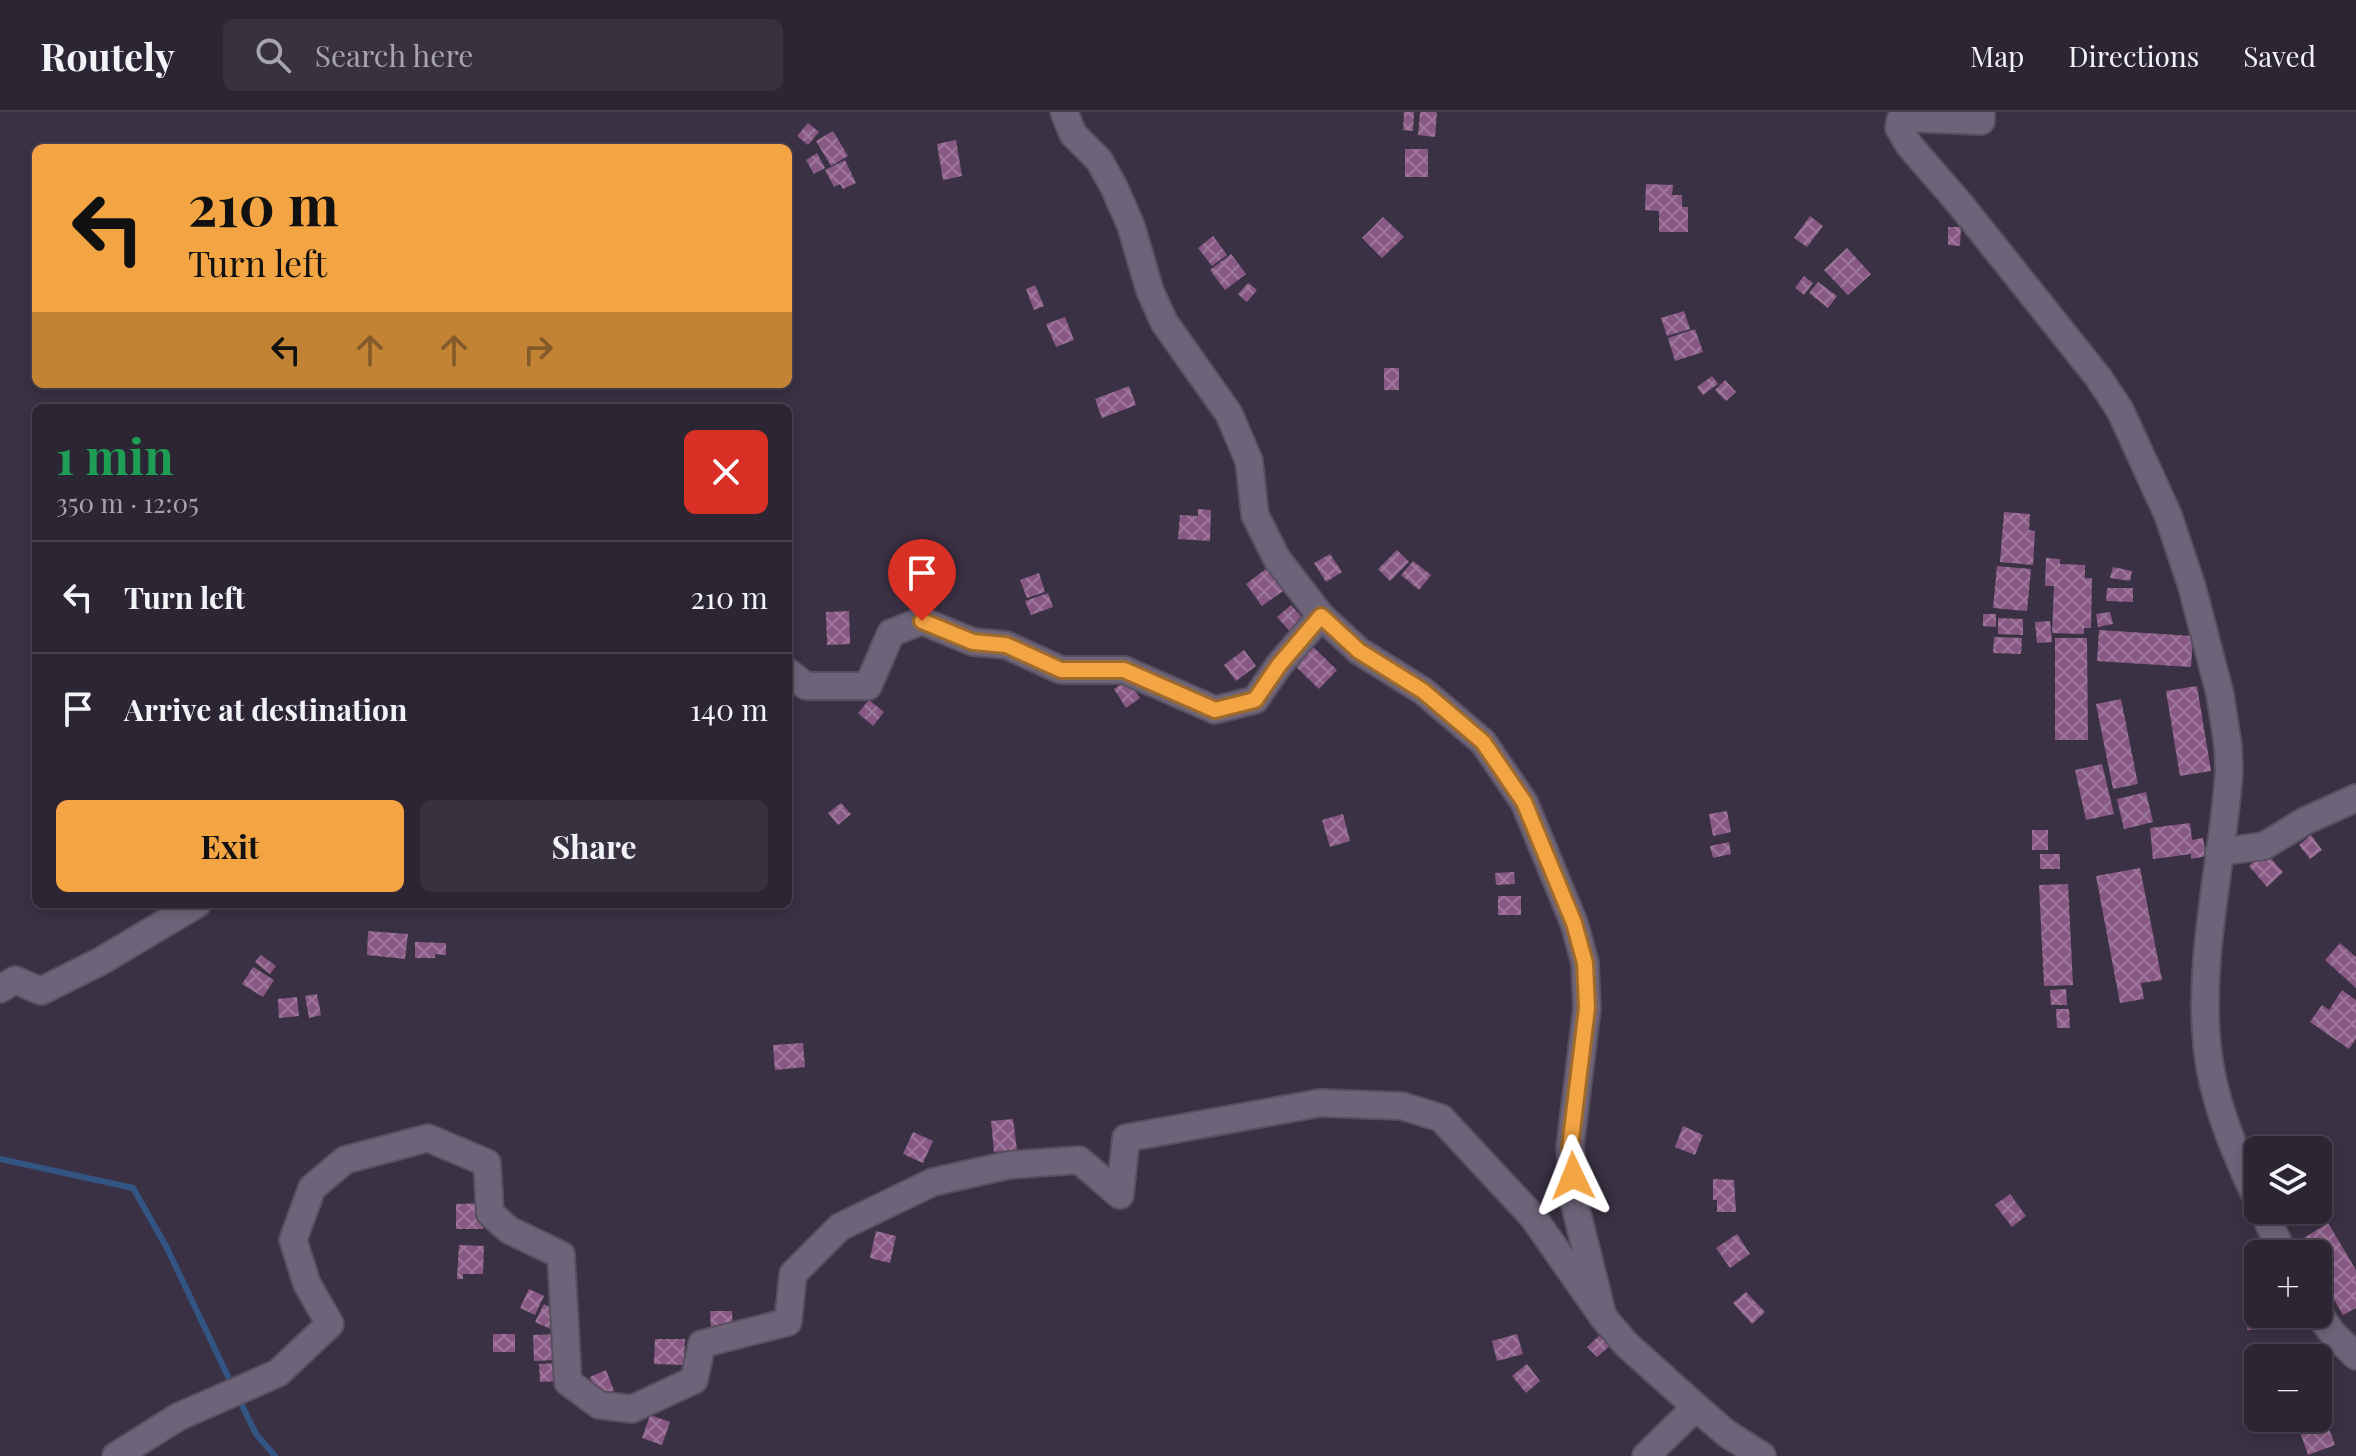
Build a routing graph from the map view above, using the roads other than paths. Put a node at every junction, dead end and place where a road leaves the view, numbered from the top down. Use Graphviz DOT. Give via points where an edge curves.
graph roads {
  1 [pos="1064,112"];
  2 [pos="1981,112"];
  3 [pos="1321,616"];
  4 [pos="792,675"];
  5 [pos="2356,798"];
  6 [pos="2219,852"];
  7 [pos="190,908"];
  8 [pos="0,989"];
  9 [pos="2244,1167"];
  10 [pos="1603,1317"];
  11 [pos="2329,1328"];
  12 [pos="2356,1356"];
  13 [pos="1696,1407"];
  14 [pos="116,1456"];
  15 [pos="1646,1456"];
  16 [pos="1762,1456"];
  1 -- 3 [label="street" via="1073,134 1099,160 1118,196 1164,322 1229,414 1249,461 1255,515 1277,559"];
  2 -- 6 [label="street" via="1981,121 1909,118 1900,121 1899,128 2102,382 2168,515 2224,718 2229,771"];
  3 -- 4 [label="street" via="1255,700 1215,710 1124,670 1061,670 1006,645 973,642 922,621 891,633 868,686 806,686"];
  3 -- 10 [label="street" via="1359,651 1423,691 1483,742 1524,802 1574,923 1585,963 1587,1008 1570,1147 1575,1205"];
  5 -- 6 [label="street" via="2264,846"];
  6 -- 9 [label="street" via="2207,1045 2220,1110"];
  7 -- 8 [label="street" via="41,991 15,980"];
  10 -- 13 [label="street"];
  10 -- 14 [label="street" via="1533,1217 1441,1118 1402,1106 1320,1103 1126,1138 1120,1195 1079,1160 1009,1165 933,1182 840,1227 793,1274 788,1322 702,1344 694,1380 632,1409 599,1405 568,1382 561,1255 509,1230 490,1213 487,1163 428,1138 345,1160 312,1188 293,1240 307,1284 330,1324 278,1373 178,1417"];
  11 -- 12 [label="street"];
  13 -- 15 [label="street"];
  13 -- 16 [label="street"];
}
